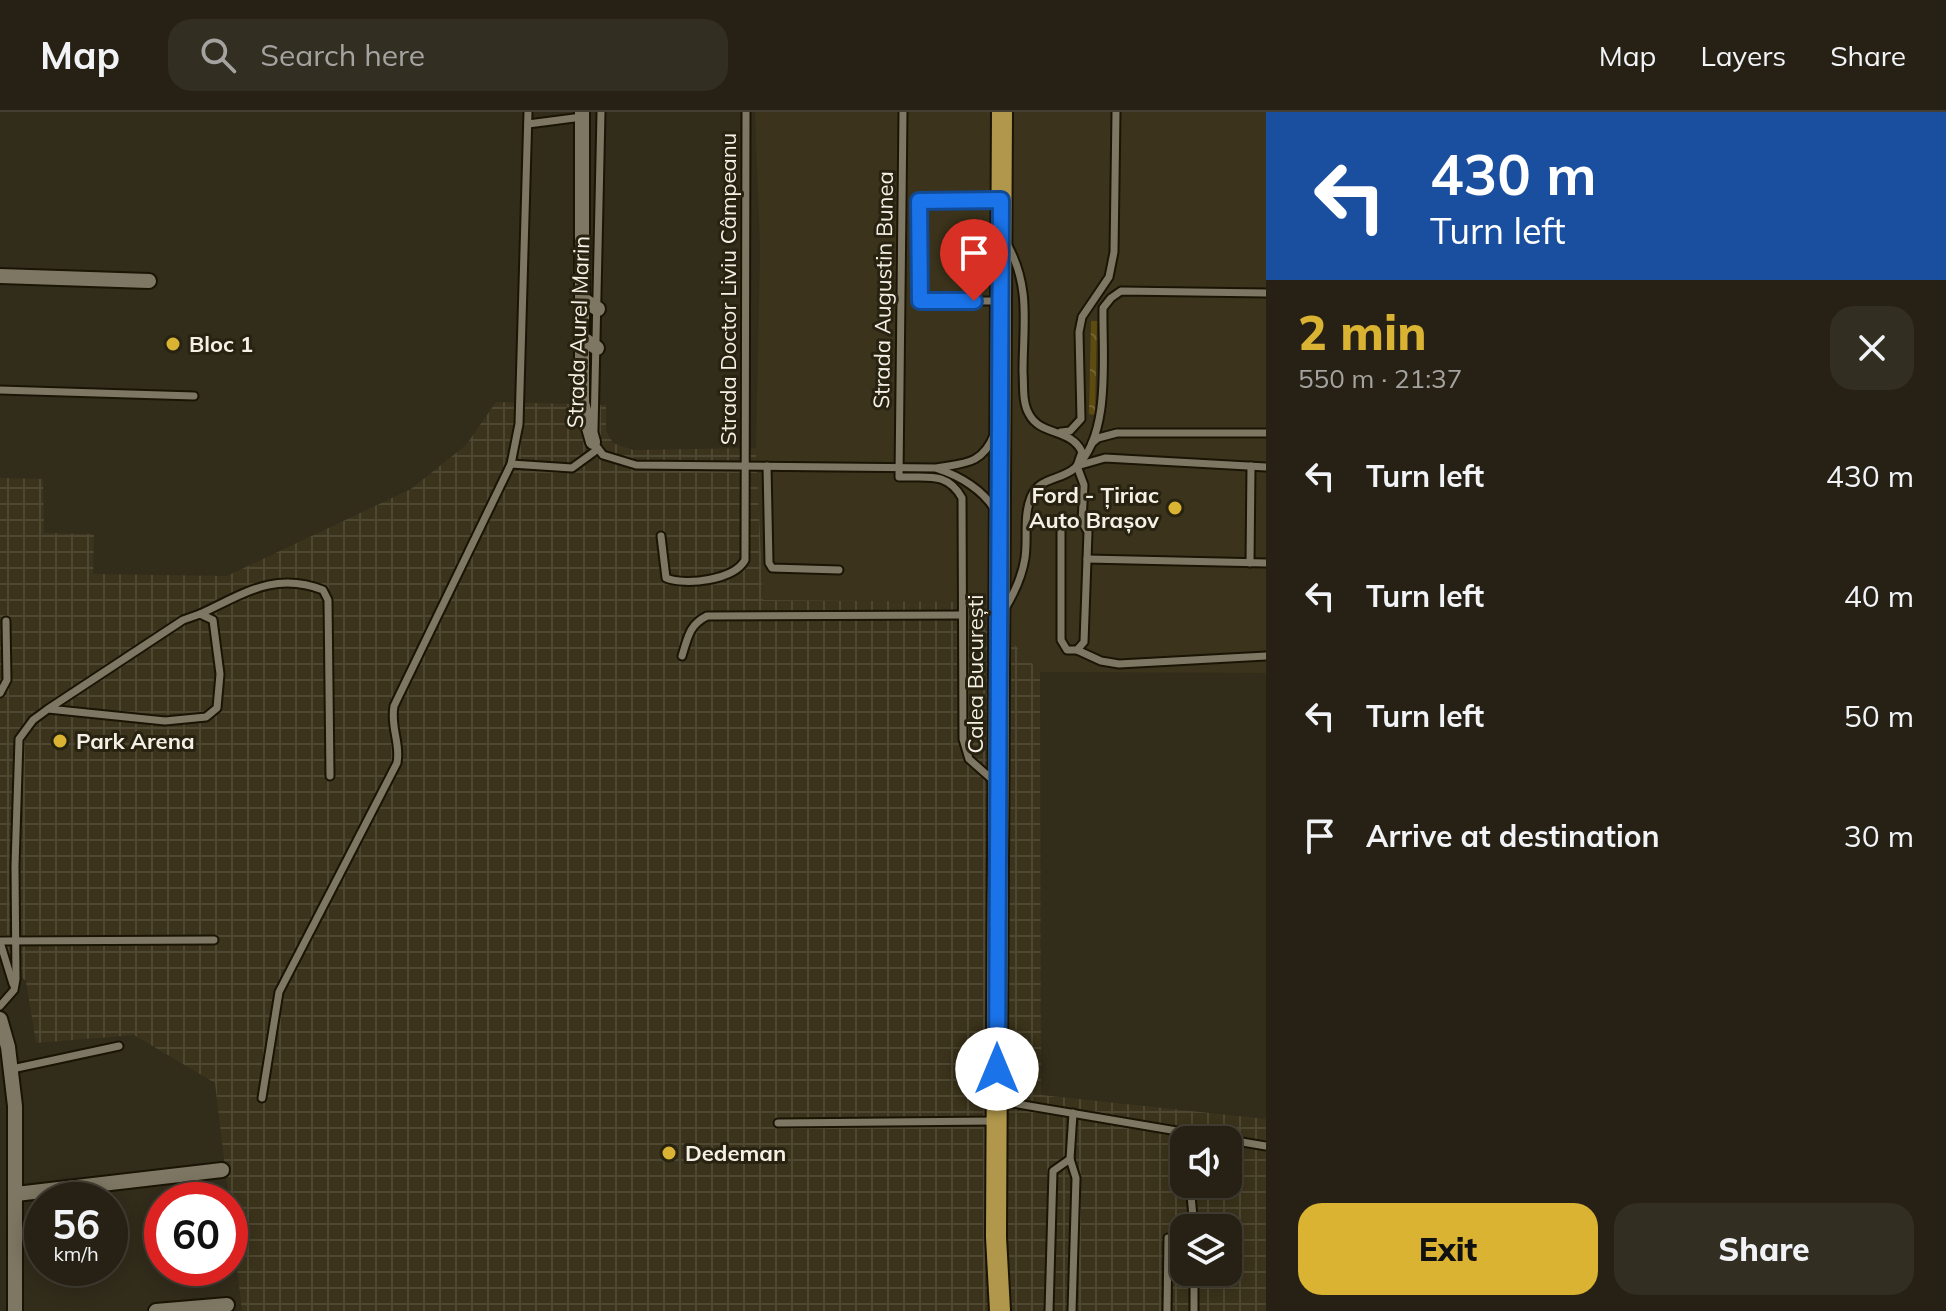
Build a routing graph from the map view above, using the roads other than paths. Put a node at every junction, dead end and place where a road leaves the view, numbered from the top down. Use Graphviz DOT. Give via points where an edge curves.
graph roads {
  1 [pos="528,112"];
  2 [pos="601,112"];
  3 [pos="746,112"];
  4 [pos="903,112"];
  5 [pos="1002,112"];
  6 [pos="1116,112"];
  7 [pos="582,114"];
  8 [pos="528,124"];
  9 [pos="1001,200"];
  10 [pos="1001,232"];
  11 [pos="0,276"];
  12 [pos="149,281"];
  13 [pos="1266,293"];
  14 [pos="582,299"];
  15 [pos="1001,301"];
  16 [pos="598,309"];
  17 [pos="582,338"];
  18 [pos="597,348"];
  19 [pos="0,390"];
  20 [pos="194,396"];
  21 [pos="1001,416"];
  22 [pos="1059,433"];
  23 [pos="1266,433"];
  24 [pos="1090,445"];
  25 [pos="596,446"];
  26 [pos="511,464"];
  27 [pos="747,465"];
  28 [pos="767,466"];
  29 [pos="1077,466"];
  30 [pos="1251,466"];
  31 [pos="1266,467"];
  32 [pos="900,468"];
  33 [pos="936,468"];
  34 [pos="1000,519"];
  35 [pos="1082,521"];
  36 [pos="661,536"];
  37 [pos="1087,559"];
  38 [pos="1250,563"];
  39 [pos="1266,563"];
  40 [pos="839,570"];
  41 [pos="200,614"];
  42 [pos="962,615"];
  43 [pos="999,618"];
  44 [pos="6,621"];
  45 [pos="1077,650"];
  46 [pos="682,656"];
  47 [pos="1266,656"];
  48 [pos="0,693"];
  49 [pos="48,709"];
  50 [pos="330,776"];
  51 [pos="998,784"];
  52 [pos="214,940"];
  53 [pos="16,941"];
  54 [pos="0,942"];
  55 [pos="14,990"];
  56 [pos="0,1006"];
  57 [pos="1,1022"];
  58 [pos="119,1046"];
  59 [pos="11,1069"];
  60 [pos="262,1098"];
  61 [pos="997,1100"];
  62 [pos="1073,1113"];
  63 [pos="997,1121"];
  64 [pos="778,1123"];
  65 [pos="1170,1129"];
  66 [pos="1242,1142"];
  67 [pos="1266,1146"];
  68 [pos="1070,1159"];
  69 [pos="222,1170"];
  70 [pos="16,1194"];
  71 [pos="996,1237"];
  72 [pos="1170,1238"];
  73 [pos="1194,1286"];
  74 [pos="227,1305"];
  75 [pos="15,1311"];
  76 [pos="156,1311"];
  77 [pos="988,1311"];
  78 [pos="1000,1311"];
  79 [pos="1049,1311"];
  80 [pos="1072,1311"];
  81 [pos="1167,1311"];
  82 [pos="1194,1311"];
  1 -- 8 [label="lane"];
  2 -- 16 [label="lane, Strada Aurel Marin"];
  3 -- 27 [label="lane, Strada Doctor Liviu Câmpeanu"];
  4 -- 32 [label="lane, Strada Augustin Bunea"];
  5 -- 9 [label="main road, Calea București"];
  6 -- 22 [label="lane" via="1113,267 1082,317 1081,419 1070,431"];
  7 -- 8 [label="lane"];
  7 -- 14 [label="street"];
  8 -- 26 [label="lane" via="519,424"];
  9 -- 10 [label="main road, Calea București"];
  9 -- 15 [label="lane" via="919,201 920,301"];
  10 -- 15 [label="main road, Calea București"];
  10 -- 22 [label="lane" via="1023,278 1028,414"];
  11 -- 12 [label="street"];
  13 -- 24 [label="lane" via="1121,291 1111,298 1103,308 1101,415"];
  14 -- 16 [label="street"];
  14 -- 17 [label="street"];
  15 -- 21 [label="main road, Calea București"];
  16 -- 18 [label="lane, Strada Aurel Marin"];
  17 -- 18 [label="street"];
  17 -- 25 [label="street" via="582,403"];
  18 -- 25 [label="lane, Strada Aurel Marin"];
  19 -- 20 [label="lane"];
  21 -- 33 [label="lane, Strada Aurel Marin" via="984,453 974,461"];
  21 -- 34 [label="main road, Calea București"];
  22 -- 29 [label="lane" via="1073,439 1082,452"];
  23 -- 24 [label="lane" via="1117,433"];
  24 -- 29 [label="lane"];
  25 -- 26 [label="lane" via="572,468"];
  25 -- 27 [label="lane, Strada Aurel Marin" via="603,455 636,465"];
  26 -- 60 [label="lane" via="394,706 397,763 279,992"];
  27 -- 28 [label="lane, Strada Aurel Marin"];
  27 -- 36 [label="lane, Strada Doctor Liviu Câmpeanu" via="741,567 720,578 666,578"];
  28 -- 32 [label="lane, Strada Aurel Marin"];
  28 -- 40 [label="lane" via="772,568"];
  29 -- 30 [label="lane" via="1105,458"];
  29 -- 35 [label="lane" via="1084,485"];
  29 -- 43 [label="lane" via="1033,490 1021,575"];
  30 -- 31 [label="lane"];
  30 -- 38 [label="lane"];
  32 -- 33 [label="lane, Strada Aurel Marin"];
  32 -- 42 [label="lane" via="899,477 946,479 962,498"];
  33 -- 34 [label="lane, Strada Aurel Marin" via="981,494"];
  34 -- 43 [label="main road, Calea București"];
  35 -- 37 [label="lane" via="1088,532"];
  35 -- 45 [label="lane" via="1068,521 1061,529 1061,640 1067,650"];
  37 -- 38 [label="lane"];
  37 -- 45 [label="lane" via="1084,642"];
  38 -- 39 [label="lane"];
  41 -- 49 [label="lane"];
  41 -- 49 [label="lane" via="213,620 218,647 217,708 206,717 165,721"];
  41 -- 50 [label="lane" via="274,582 323,590 328,600"];
  42 -- 46 [label="lane" via="707,616 690,628"];
  42 -- 51 [label="lane" via="963,739 969,759"];
  43 -- 51 [label="main road, Calea București"];
  44 -- 48 [label="lane" via="7,680"];
  45 -- 47 [label="lane" via="1119,664"];
  49 -- 53 [label="lane" via="19,739"];
  51 -- 61 [label="main road, Calea București"];
  52 -- 53 [label="lane"];
  53 -- 54 [label="lane"];
  53 -- 55 [label="lane"];
  54 -- 55 [label="lane"];
  55 -- 56 [label="lane"];
  57 -- 59 [label="street"];
  58 -- 59 [label="lane"];
  59 -- 70 [label="street"];
  61 -- 62 [label="lane"];
  61 -- 63 [label="main road, Calea București"];
  62 -- 65 [label="lane"];
  62 -- 68 [label="lane"];
  63 -- 64 [label="lane"];
  63 -- 71 [label="main road, Calea București"];
  66 -- 67 [label="lane"];
  68 -- 79 [label="lane" via="1053,1171"];
  68 -- 80 [label="lane" via="1076,1178"];
  69 -- 70 [label="street"];
  70 -- 75 [label="street"];
  71 -- 77 [label="main road, Calea București"];
  71 -- 78 [label="main road, Calea București"];
  72 -- 81 [label="lane"];
  73 -- 82 [label="lane"];
  74 -- 76 [label="street"];
}
